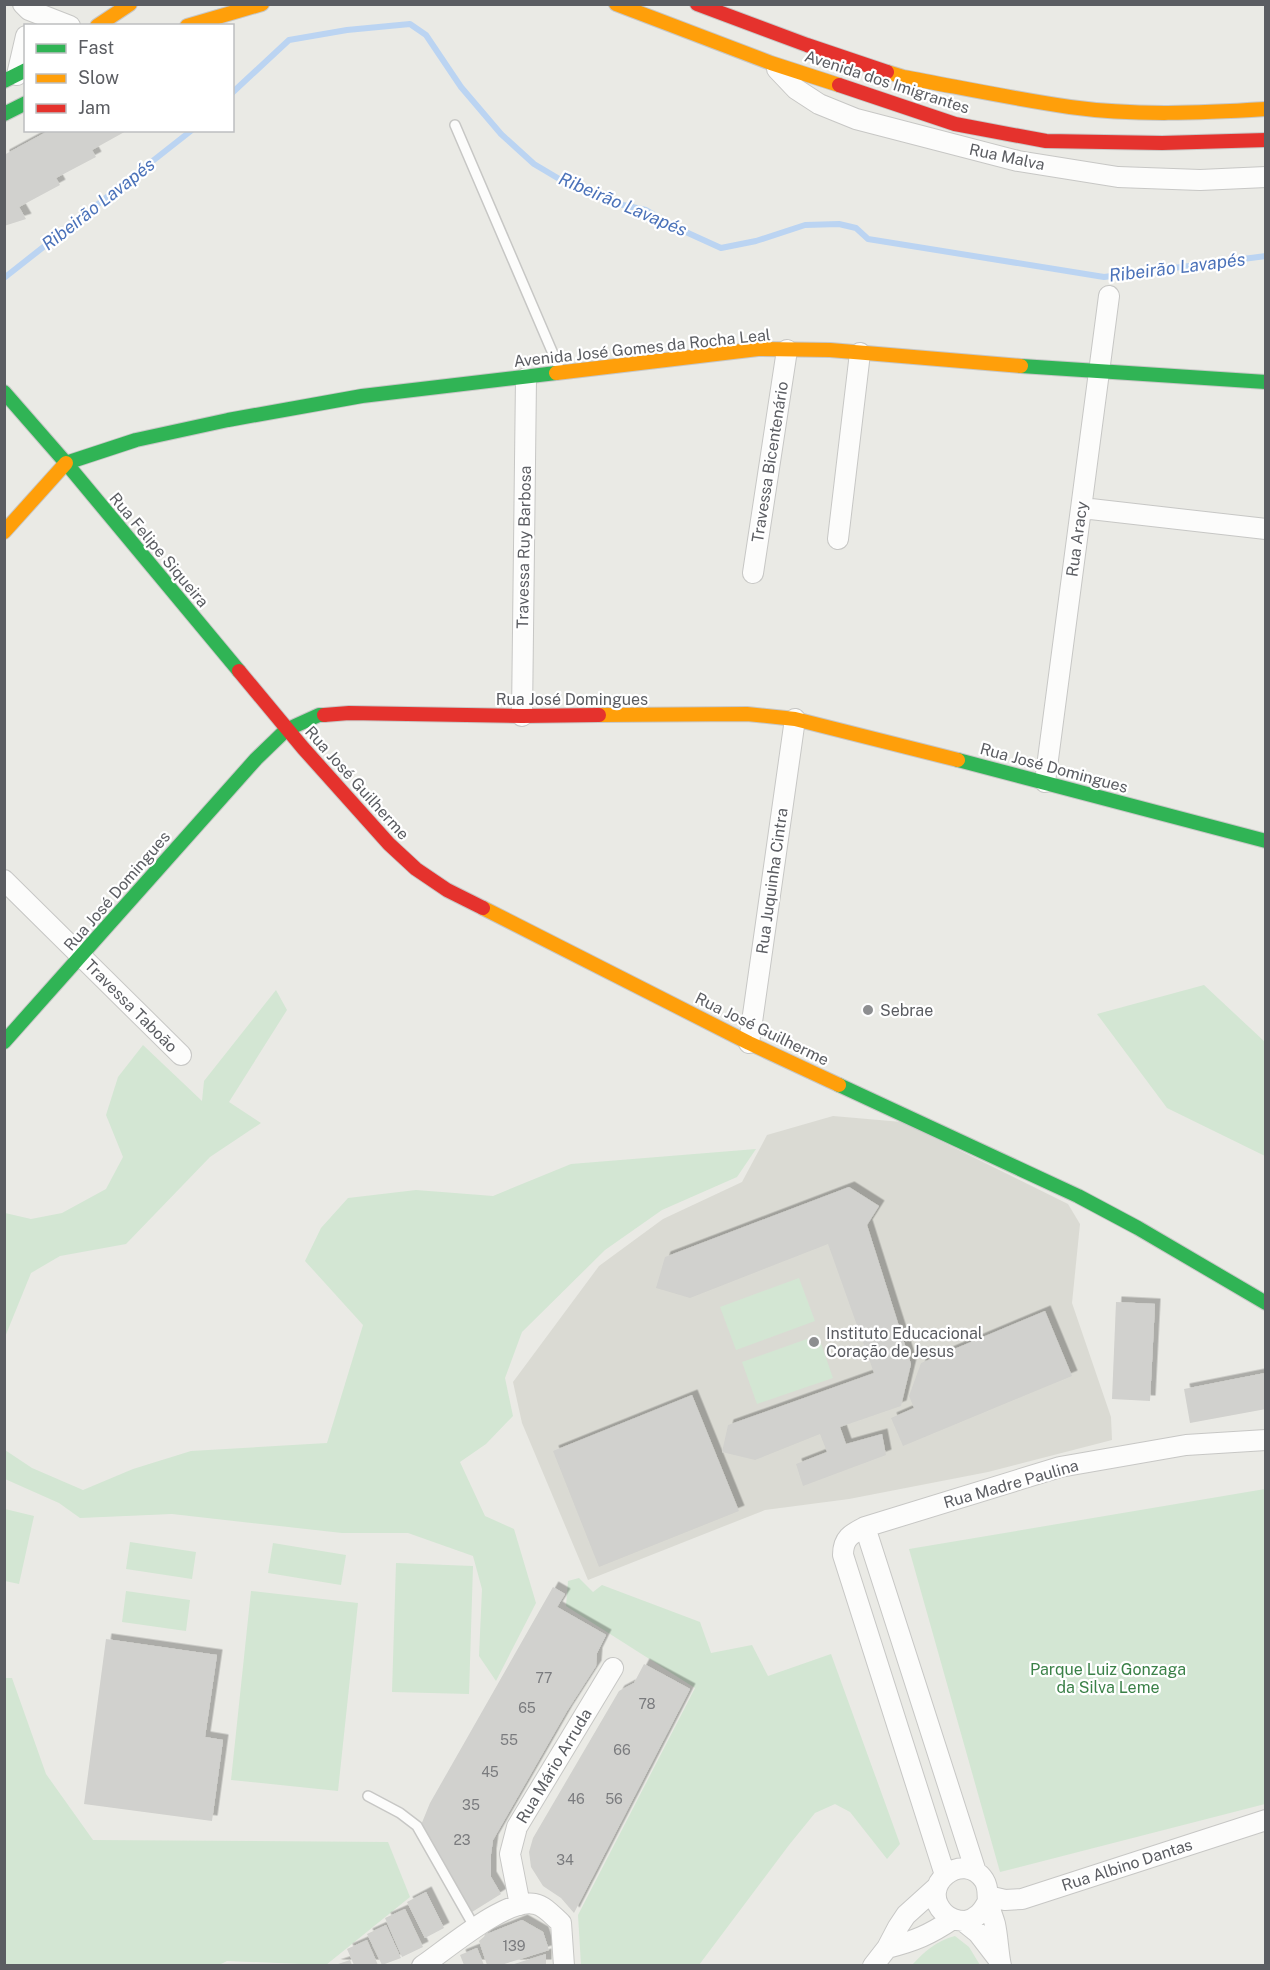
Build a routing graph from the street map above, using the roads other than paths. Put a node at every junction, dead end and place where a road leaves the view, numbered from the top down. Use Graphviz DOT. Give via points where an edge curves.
graph roads {
  1 [pos="130,4"];
  2 [pos="262,4"];
  3 [pos="616,4"];
  4 [pos="697,4"];
  5 [pos="203,8"];
  6 [pos="26,13"];
  7 [pos="63,24"];
  8 [pos="100,24"];
  9 [pos="176,24"];
  10 [pos="194,24"];
  11 [pos="24,44"];
  12 [pos="771,63"];
  13 [pos="16,75"];
  14 [pos="24,104"];
  15 [pos="1266,109"];
  16 [pos="4,114"];
  17 [pos="455,125"];
  18 [pos="1266,140"];
  19 [pos="1266,177"];
  20 [pos="1108,297"];
  21 [pos="787,350"];
  22 [pos="861,353"];
  23 [pos="1099,372"];
  24 [pos="561,373"];
  25 [pos="526,378"];
  26 [pos="1266,382"];
  27 [pos="4,392"];
  28 [pos="66,463"];
  29 [pos="1082,508"];
  30 [pos="7,522"];
  31 [pos="1266,529"];
  32 [pos="838,539"];
  33 [pos="753,573"];
  34 [pos="522,716"];
  35 [pos="795,719"];
  36 [pos="286,730"];
  37 [pos="1045,782"];
  38 [pos="1264,835"];
  39 [pos="4,880"];
  40 [pos="81,957"];
  41 [pos="4,1041"];
  42 [pos="749,1043"];
  43 [pos="181,1055"];
  44 [pos="1266,1303"];
  45 [pos="1266,1440"];
  46 [pos="865,1527"];
  47 [pos="613,1668"];
  48 [pos="368,1796"];
  49 [pos="1266,1820"];
  50 [pos="976,1872"];
  51 [pos="941,1881"];
  52 [pos="988,1899"];
  53 [pos="520,1905"];
  54 [pos="958,1920"];
  55 [pos="475,1928"];
  56 [pos="887,1948"];
  57 [pos="422,1965"];
  58 [pos="564,1965"];
  59 [pos="873,1965"];
  60 [pos="1001,1965"];
  1 -- 8 [label="street"];
  2 -- 10 [label="street"];
  3 -- 12 [label="street, Avenida dos Imigrantes"];
  4 -- 15 [label="street, Avenida dos Imigrantes" via="903,77 995,94 1071,107 1149,113"];
  5 -- 9 [label="street"];
  6 -- 7 [label="street"];
  11 -- 13 [label="street"];
  12 -- 18 [label="street, Avenida dos Imigrantes" via="955,124 1046,141"];
  12 -- 19 [label="street, Rua Malva" via="796,89 819,104 856,119 1018,161 1118,177"];
  14 -- 16 [label="street"];
  17 -- 24 [label="lane"];
  20 -- 23 [label="street, Rua Aracy"];
  21 -- 22 [label="street, Avenida José Gomes da Rocha Leal"];
  21 -- 24 [label="street, Avenida José Gomes da Rocha Leal" via="758,349"];
  21 -- 33 [label="street, Travessa Bicentenário"];
  22 -- 23 [label="street, Avenida José Gomes da Rocha Leal"];
  22 -- 32 [label="street"];
  23 -- 26 [label="street, Avenida José Gomes da Rocha Leal"];
  23 -- 29 [label="street, Rua Aracy"];
  24 -- 25 [label="street, Avenida José Gomes da Rocha Leal"];
  25 -- 28 [label="street, Avenida José Gomes da Rocha Leal" via="362,396 251,416 136,440"];
  25 -- 34 [label="street, Travessa Ruy Barbosa"];
  27 -- 28 [label="street, Rua Felipe Siqueira"];
  28 -- 30 [label="street"];
  28 -- 36 [label="street, Rua Felipe Siqueira"];
  29 -- 31 [label="street"];
  29 -- 37 [label="street, Rua Aracy"];
  34 -- 35 [label="street, Rua José Domingues" via="747,714"];
  34 -- 36 [label="street, Rua José Domingues" via="349,713 319,715"];
  35 -- 37 [label="street, Rua José Domingues"];
  35 -- 42 [label="street, Rua Juquinha Cintra"];
  36 -- 40 [label="street, Rua José Domingues"];
  36 -- 42 [label="street, Rua José Guilherme" via="389,844 447,890"];
  37 -- 38 [label="street, Rua José Domingues"];
  39 -- 40 [label="street, Travessa Taboão"];
  40 -- 41 [label="street, Rua José Domingues"];
  40 -- 43 [label="street, Travessa Taboão"];
  42 -- 44 [label="street, Rua José Guilherme" via="1078,1196"];
  45 -- 46 [label="street, Rua Madre Paulina" via="1186,1445 1060,1467"];
  46 -- 50 [label="street"];
  46 -- 51 [label="street, Rua Madre Paulina" via="849,1535 843,1555"];
  47 -- 53 [label="street, Rua Mário Arruda" via="517,1827 510,1854"];
  48 -- 55 [label="lane" via="417,1826"];
  49 -- 52 [label="street, Rua Albino Dantas" via="1022,1899"];
  50 -- 51 [label="street" via="954,1869"];
  50 -- 52 [label="street" via="987,1887"];
  51 -- 54 [label="street" via="936,1897 938,1906"];
  51 -- 56 [label="street" via="906,1915"];
  52 -- 54 [label="street" via="979,1915"];
  52 -- 60 [label="street"];
  53 -- 55 [label="street"];
  53 -- 58 [label="street" via="541,1906 561,1923"];
  54 -- 56 [label="street" via="914,1942"];
  54 -- 60 [label="street" via="988,1945"];
  55 -- 57 [label="street"];
  56 -- 59 [label="street"];
}
